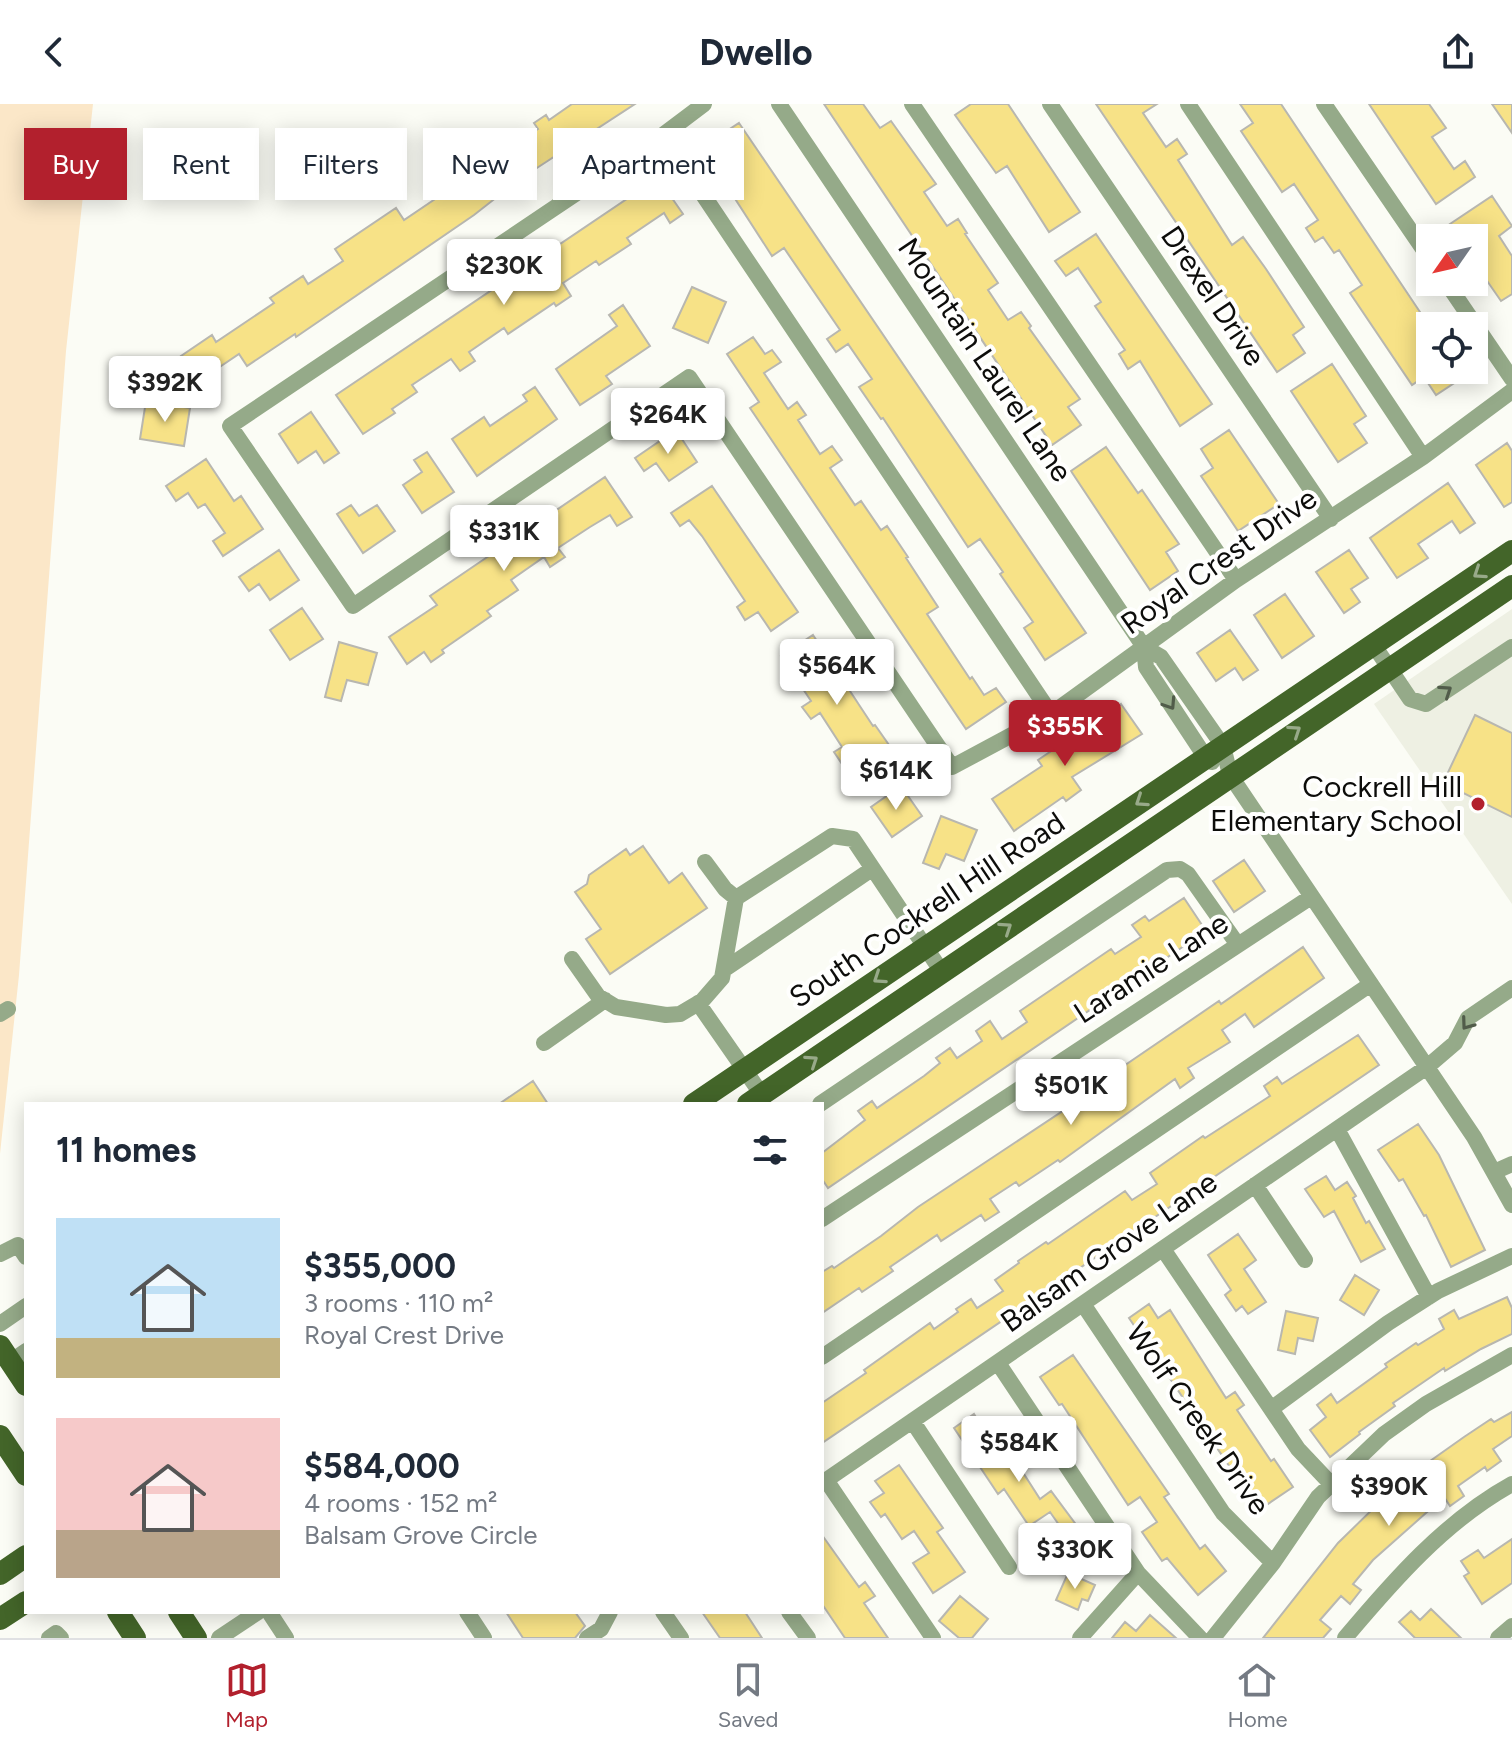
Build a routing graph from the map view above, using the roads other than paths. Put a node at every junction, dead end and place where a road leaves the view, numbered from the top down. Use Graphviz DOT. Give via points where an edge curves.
graph roads {
  1 [pos="704,104"];
  2 [pos="779,104"];
  3 [pos="912,104"];
  4 [pos="1050,104"];
  5 [pos="1188,104"];
  6 [pos="1324,104"];
  7 [pos="672,128"];
  8 [pos="566,200"];
  9 [pos="707,200"];
  10 [pos="1416,239"];
  11 [pos="1456,296"];
  12 [pos="1512,379"];
  13 [pos="1512,391"];
  14 [pos="1423,457"];
  15 [pos="1331,519"];
  16 [pos="1512,551"];
  17 [pos="1236,580"];
  18 [pos="1512,586"];
  19 [pos="1373,644"];
  20 [pos="1144,647"];
  21 [pos="1512,647"];
  22 [pos="1390,668"];
  23 [pos="1051,714"];
  24 [pos="1214,752"];
  25 [pos="1230,775"];
  26 [pos="705,862"];
  27 [pos="872,869"];
  28 [pos="1311,897"];
  29 [pos="736,898"];
  30 [pos="1238,945"];
  31 [pos="925,947"];
  32 [pos="572,959"];
  33 [pos="725,969"];
  34 [pos="942,972"];
  35 [pos="1371,984"];
  36 [pos="1512,988"];
  37 [pos="605,1000"];
  38 [pos="698,1003"];
  39 [pos="544,1043"];
  40 [pos="1427,1067"];
  41 [pos="745,1070"];
  42 [pos="755,1099"];
  43 [pos="697,1102"];
  44 [pos="823,1102"];
  45 [pos="1337,1129"];
  46 [pos="1512,1164"];
  47 [pos="1494,1172"];
  48 [pos="1255,1185"];
  49 [pos="1512,1203"];
  50 [pos="824,1218"];
  51 [pos="1163,1249"];
  52 [pos="0,1254"];
  53 [pos="24,1254"];
  54 [pos="1512,1256"];
  55 [pos="1305,1260"];
  56 [pos="1429,1297"];
  57 [pos="1083,1304"];
  58 [pos="24,1307"];
  59 [pos="0,1324"];
  60 [pos="12,1353"];
  61 [pos="1512,1355"];
  62 [pos="824,1356"];
  63 [pos="998,1363"];
  64 [pos="24,1380"];
  65 [pos="1271,1409"];
  66 [pos="913,1422"];
  67 [pos="0,1436"];
  68 [pos="24,1472"];
  69 [pos="824,1481"];
  70 [pos="1512,1484"];
  71 [pos="1332,1485"];
  72 [pos="24,1557"];
  73 [pos="1273,1563"];
  74 [pos="1009,1567"];
  75 [pos="1138,1573"];
  76 [pos="0,1574"];
  77 [pos="24,1603"];
  78 [pos="119,1614"];
  79 [pos="180,1614"];
  80 [pos="255,1614"];
  81 [pos="270,1614"];
  82 [pos="468,1614"];
  83 [pos="609,1614"];
  84 [pos="664,1614"];
  85 [pos="790,1614"];
  86 [pos="0,1619"];
  87 [pos="1512,1626"];
  88 [pos="49,1638"];
  89 [pos="61,1638"];
  90 [pos="135,1638"];
  91 [pos="196,1638"];
  92 [pos="219,1638"];
  93 [pos="286,1638"];
  94 [pos="484,1638"];
  95 [pos="587,1638"];
  96 [pos="681,1638"];
  97 [pos="808,1638"];
  98 [pos="933,1638"];
  99 [pos="1080,1638"];
  100 [pos="1200,1638"];
  101 [pos="1213,1638"];
  102 [pos="1345,1638"];
  103 [pos="1498,1638"];
  1 -- 7 [label="street"];
  2 -- 20 [label="street, Mountain Laurel Lane"];
  3 -- 17 [label="street"];
  4 -- 15 [label="street, Drexel Drive"];
  5 -- 14 [label="street"];
  6 -- 10 [label="street"];
  8 -- 23 [label="street, Royal Crest Drive" via="230,426 353,606 689,377 952,767"];
  9 -- 23 [label="street"];
  11 -- 12 [label="street"];
  13 -- 14 [label="street, Royal Crest Drive"];
  14 -- 15 [label="street, Royal Crest Drive"];
  15 -- 17 [label="street, Royal Crest Drive"];
  16 -- 19 [label="main road, South Cockrell Hill Road, one-way"];
  17 -- 20 [label="street, Royal Crest Drive"];
  18 -- 22 [label="main road, South Cockrell Hill Road"];
  19 -- 22 [label="street"];
  19 -- 24 [label="main road, South Cockrell Hill Road"];
  20 -- 23 [label="street, Royal Crest Drive"];
  20 -- 24 [label="street, Mountain Laurel Lane" via="1146,667"];
  22 -- 21 [label="street, one-way" via="1410,699 1426,704"];
  25 -- 22 [label="main road, South Cockrell Hill Road, one-way"];
  24 -- 25 [label="street, Mountain Laurel Lane"];
  24 -- 31 [label="main road, South Cockrell Hill Road, one-way"];
  25 -- 28 [label="street, Mountain Laurel Lane"];
  34 -- 25 [label="main road, South Cockrell Hill Road, one-way"];
  26 -- 29 [label="street"];
  27 -- 29 [label="street" via="853,839 832,836"];
  27 -- 31 [label="street"];
  27 -- 33 [label="street"];
  28 -- 30 [label="street, Laramie Lane"];
  28 -- 35 [label="street, Mountain Laurel Lane"];
  29 -- 33 [label="street"];
  30 -- 44 [label="street" via="1188,874 1167,870"];
  30 -- 50 [label="street, Laramie Lane"];
  31 -- 34 [label="street"];
  31 -- 41 [label="main road, South Cockrell Hill Road, one-way"];
  32 -- 37 [label="street"];
  33 -- 38 [label="street"];
  42 -- 34 [label="main road, South Cockrell Hill Road, one-way"];
  35 -- 40 [label="street, Mountain Laurel Lane"];
  35 -- 62 [label="street"];
  36 -- 40 [label="street, Balsam Grove Lane, one-way" via="1468,1018 1455,1043"];
  37 -- 38 [label="street" via="616,1007 666,1015"];
  37 -- 39 [label="street"];
  38 -- 41 [label="street"];
  40 -- 45 [label="street, Balsam Grove Lane"];
  40 -- 47 [label="street, Mountain Laurel Lane"];
  41 -- 42 [label="street"];
  41 -- 43 [label="main road, South Cockrell Hill Road"];
  45 -- 48 [label="street, Balsam Grove Lane"];
  45 -- 56 [label="street"];
  46 -- 47 [label="street"];
  47 -- 49 [label="street, Mountain Laurel Lane"];
  48 -- 51 [label="street, Balsam Grove Lane"];
  48 -- 55 [label="street"];
  51 -- 57 [label="street, Balsam Grove Lane"];
  51 -- 65 [label="street"];
  52 -- 53 [label="street" via="18,1245"];
  54 -- 56 [label="street"];
  56 -- 65 [label="street"];
  57 -- 63 [label="street, Balsam Grove Lane"];
  57 -- 73 [label="street, Wolf Creek Drive" via="1223,1513"];
  58 -- 59 [label="street"];
  60 -- 64 [label="main road"];
  61 -- 71 [label="street" via="1384,1434"];
  63 -- 66 [label="street, Balsam Grove Lane"];
  63 -- 75 [label="street"];
  65 -- 71 [label="street"];
  66 -- 69 [label="street, Balsam Grove Lane"];
  66 -- 74 [label="street"];
  67 -- 68 [label="main road"];
  69 -- 98 [label="street"];
  70 -- 102 [label="street" via="1437,1539"];
  71 -- 73 [label="street"];
  72 -- 76 [label="main road"];
  73 -- 101 [label="street"];
  75 -- 99 [label="street"];
  75 -- 100 [label="street"];
  77 -- 86 [label="main road"];
  78 -- 90 [label="main road"];
  79 -- 91 [label="main road"];
  80 -- 92 [label="street"];
  81 -- 93 [label="street"];
  82 -- 94 [label="street"];
  83 -- 95 [label="street" via="601,1629"];
  84 -- 96 [label="street"];
  85 -- 97 [label="street"];
  87 -- 103 [label="street"];
  88 -- 89 [label="street" via="56,1633"];
}
